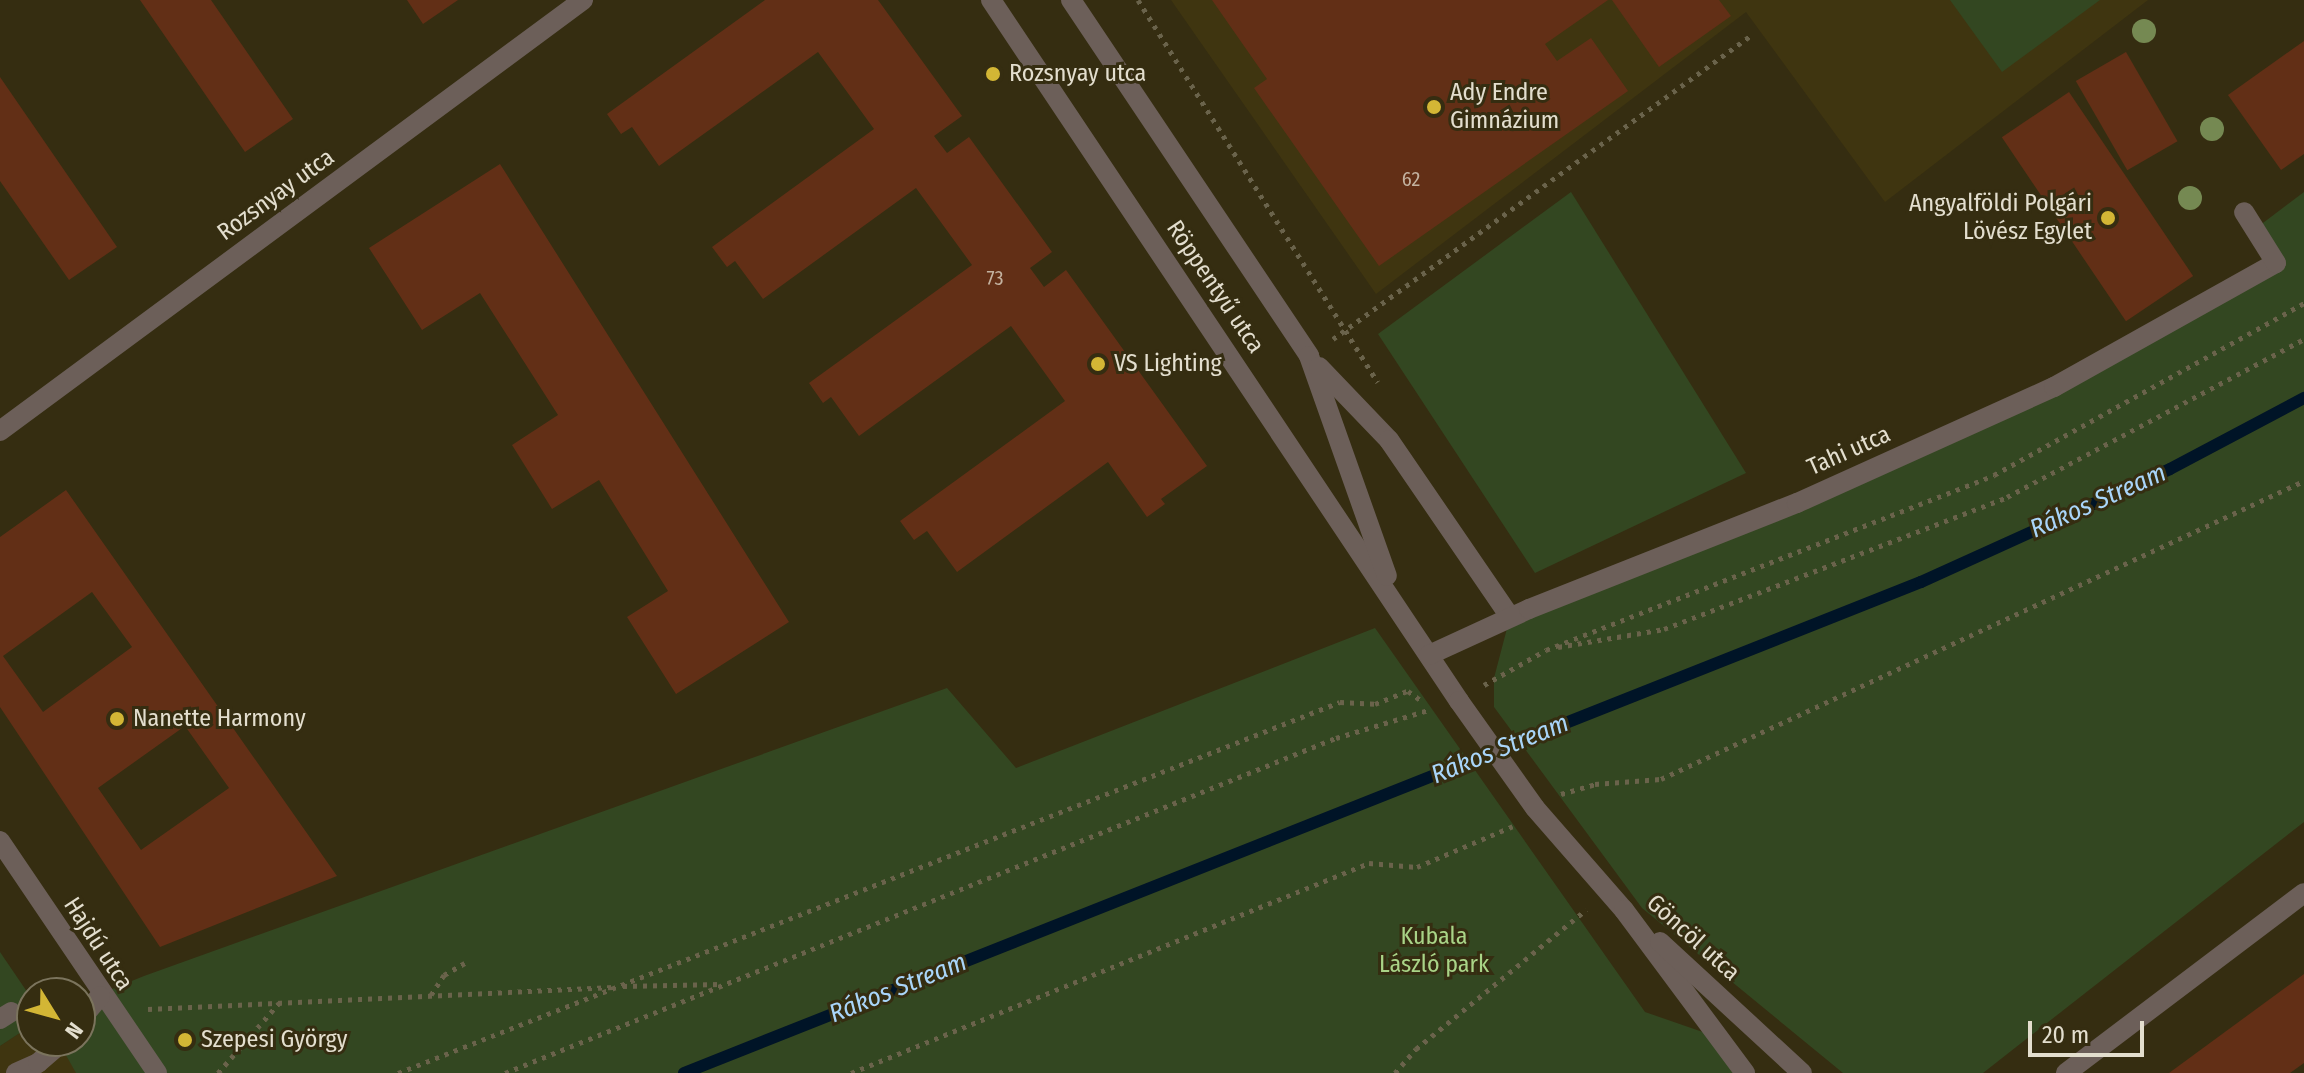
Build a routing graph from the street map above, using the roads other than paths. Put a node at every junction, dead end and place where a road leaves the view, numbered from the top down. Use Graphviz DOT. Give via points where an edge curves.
graph roads {
  1 [pos="583,0"];
  2 [pos="991,0"];
  3 [pos="1071,0"];
  4 [pos="2244,212"];
  5 [pos="1309,356"];
  6 [pos="0,431"];
  7 [pos="1396,602"];
  8 [pos="1510,617"];
  9 [pos="1429,655"];
  10 [pos="0,841"];
  11 [pos="2304,893"];
  12 [pos="1624,910"];
  13 [pos="105,1003"];
  14 [pos="96,1009"];
  15 [pos="45,1057"];
  16 [pos="16,1073"];
  17 [pos="157,1073"];
  18 [pos="1745,1073"];
  19 [pos="1802,1073"];
  20 [pos="2066,1073"];
  1 -- 6 [label="street, Rozsnyay utca"];
  2 -- 7 [label="street, Röppentyű utca"];
  3 -- 5 [label="street, Röppentyű utca"];
  4 -- 8 [label="street, Tahi utca" via="2276,263 2054,387 1797,503"];
  5 -- 7 [label="street, Röppentyű utca"];
  5 -- 8 [label="street" via="1389,440"];
  7 -- 9 [label="street, Röppentyű utca"];
  8 -- 9 [label="street, Tahi utca"];
  9 -- 12 [label="street, Röppentyű utca" via="1535,808"];
  10 -- 13 [label="street, Hajdú utca"];
  11 -- 20 [label="street"];
  12 -- 18 [label="street, Göncöl utca"];
  12 -- 19 [label="street, Göncöl utca"];
  13 -- 14 [label="street"];
  13 -- 17 [label="street, Hajdú utca"];
  15 -- 16 [label="street"];
}
